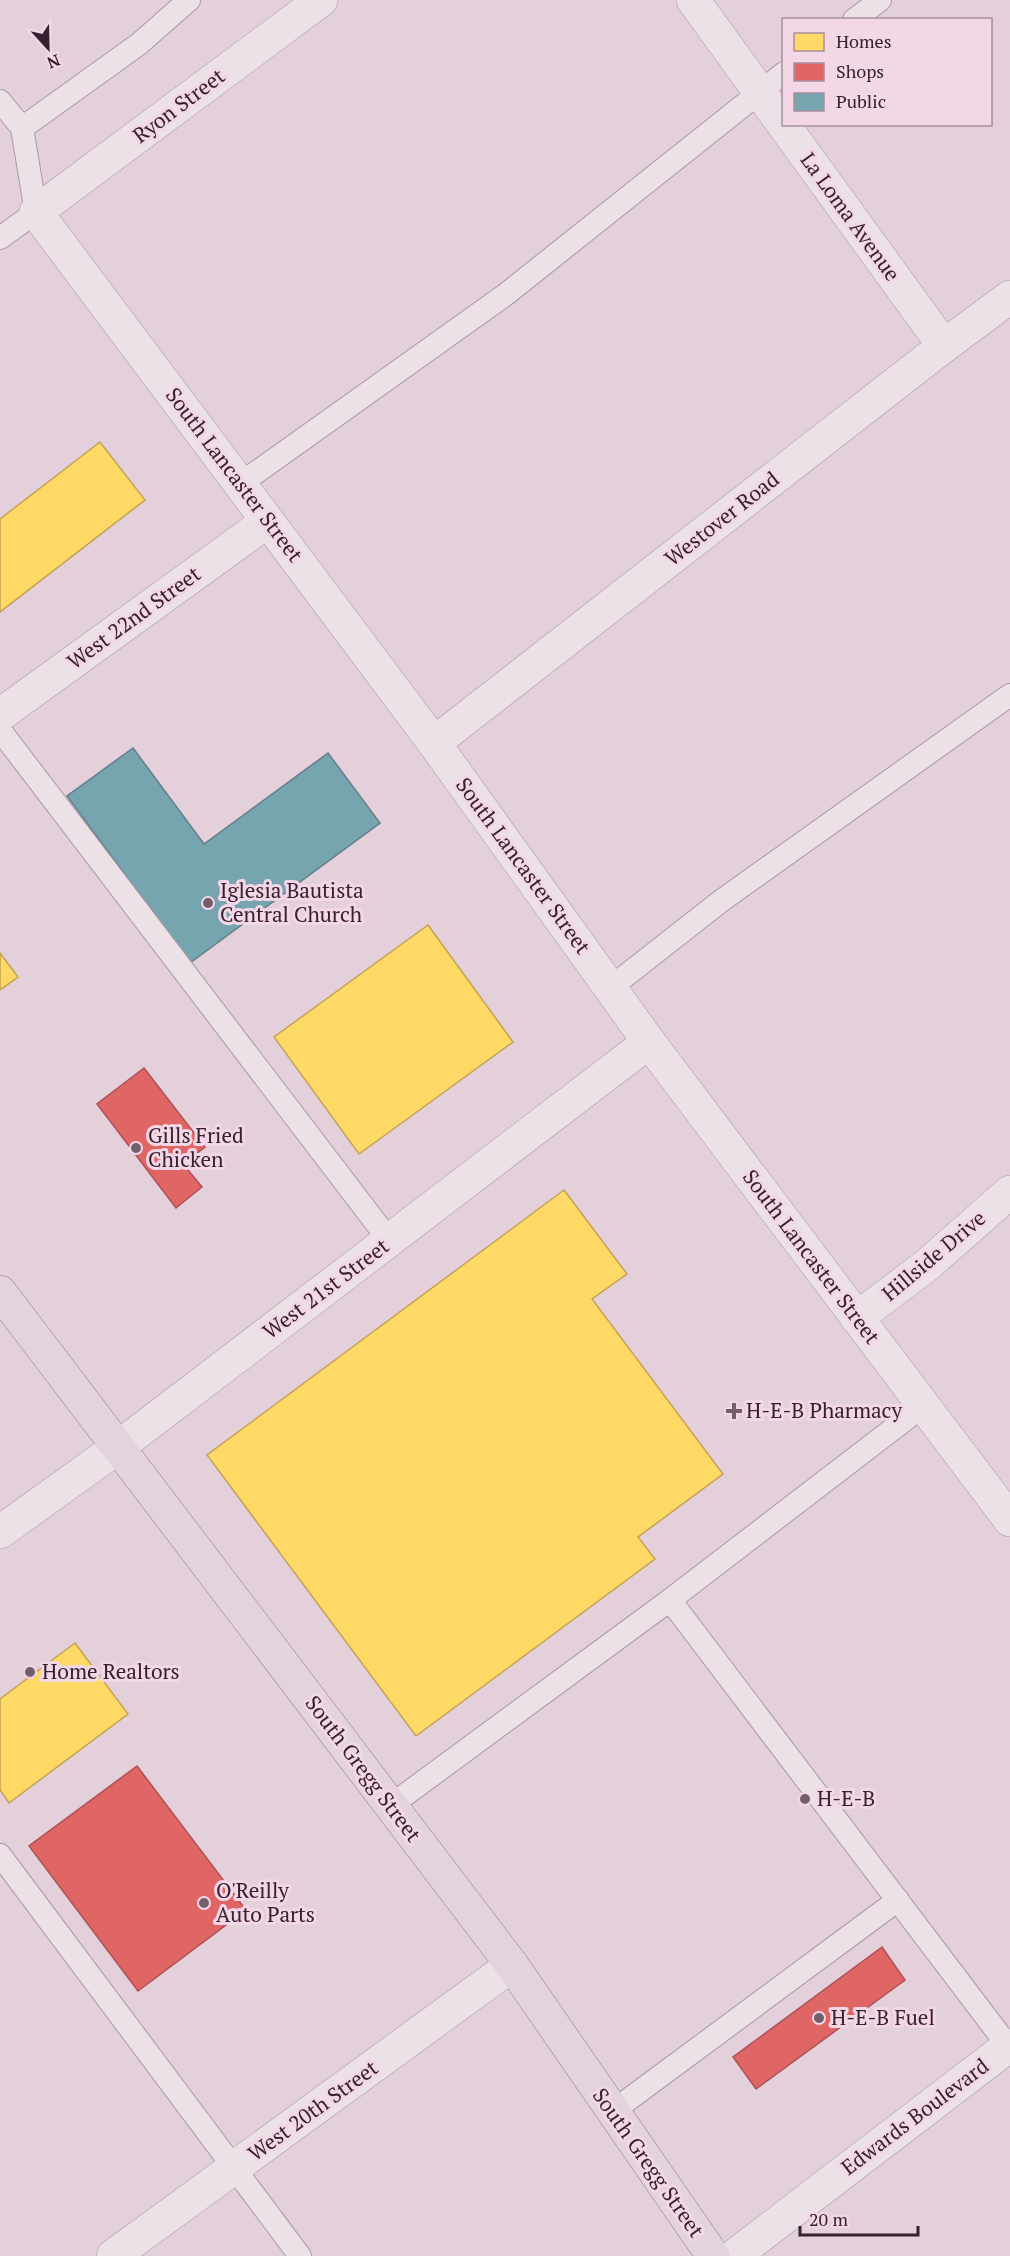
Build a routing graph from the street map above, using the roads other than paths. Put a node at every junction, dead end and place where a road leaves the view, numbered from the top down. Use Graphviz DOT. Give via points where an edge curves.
graph roads {
  1 [pos="189,0"];
  2 [pos="321,0"];
  3 [pos="693,0"];
  4 [pos="880,0"];
  5 [pos="857,18"];
  6 [pos="771,82"];
  7 [pos="782,99"];
  8 [pos="0,100"];
  9 [pos="800,126"];
  10 [pos="22,128"];
  11 [pos="36,212"];
  12 [pos="0,238"];
  13 [pos="1010,297"];
  14 [pos="944,346"];
  15 [pos="240,484"];
  16 [pos="268,521"];
  17 [pos="1010,695"];
  18 [pos="0,714"];
  19 [pos="0,730"];
  20 [pos="434,743"];
  21 [pos="610,988"];
  22 [pos="649,1042"];
  23 [pos="1010,1192"];
  24 [pos="389,1240"];
  25 [pos="0,1292"];
  26 [pos="857,1318"];
  27 [pos="923,1406"];
  28 [pos="117,1448"];
  29 [pos="1010,1520"];
  30 [pos="0,1532"];
  31 [pos="670,1600"];
  32 [pos="390,1806"];
  33 [pos="0,1855"];
  34 [pos="898,1900"];
  35 [pos="512,1965"];
  36 [pos="1009,2045"];
  37 [pos="613,2111"];
  38 [pos="234,2168"];
  39 [pos="113,2256"];
  40 [pos="300,2256"];
  41 [pos="713,2256"];
  42 [pos="734,2256"];
  1 -- 10 [label="lane" via="140,44"];
  2 -- 11 [label="street, Ryon Street"];
  3 -- 6 [label="street, La Loma Avenue"];
  4 -- 5 [label="lane"];
  6 -- 7 [label="street, La Loma Avenue"];
  6 -- 15 [label="lane" via="505,295"];
  8 -- 10 [label="lane"];
  9 -- 14 [label="street, La Loma Avenue"];
  10 -- 11 [label="lane"];
  11 -- 12 [label="lane"];
  11 -- 15 [label="street, South Lancaster Street"];
  13 -- 14 [label="street, Westover Road"];
  14 -- 20 [label="street, Westover Road"];
  15 -- 16 [label="street, South Lancaster Street"];
  16 -- 18 [label="street, West 22nd Street"];
  16 -- 20 [label="street, South Lancaster Street"];
  17 -- 21 [label="lane" via="721,901"];
  19 -- 24 [label="lane"];
  20 -- 21 [label="street, South Lancaster Street"];
  21 -- 22 [label="street, South Lancaster Street"];
  22 -- 24 [label="street, West 21st Street"];
  22 -- 26 [label="street, South Lancaster Street"];
  23 -- 26 [label="street, Hillside Drive" via="927,1265"];
  24 -- 28 [label="street, West 21st Street"];
  25 -- 28 [label="main road, South Gregg Street"];
  26 -- 27 [label="street, South Lancaster Street"];
  27 -- 29 [label="street, South Lancaster Street"];
  27 -- 31 [label="lane"];
  28 -- 30 [label="street, West 21st Street"];
  28 -- 32 [label="main road, South Gregg Street"];
  31 -- 32 [label="lane"];
  31 -- 34 [label="lane"];
  32 -- 35 [label="main road, South Gregg Street"];
  33 -- 38 [label="lane"];
  34 -- 36 [label="lane"];
  34 -- 37 [label="lane"];
  35 -- 37 [label="main road, South Gregg Street"];
  35 -- 38 [label="street, West 20th Street"];
  36 -- 42 [label="street, Edwards Boulevard"];
  37 -- 41 [label="main road, South Gregg Street"];
  38 -- 39 [label="street, West 20th Street"];
  38 -- 40 [label="lane"];
}
